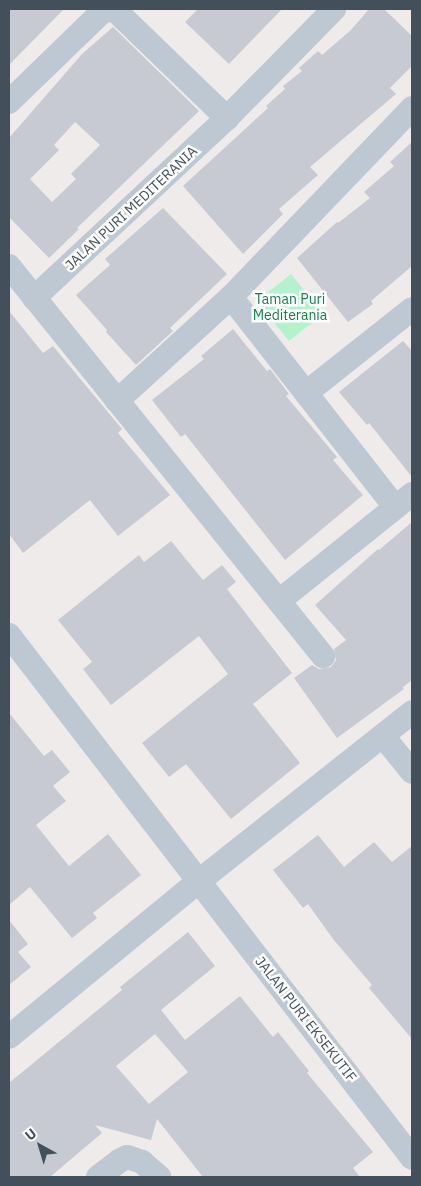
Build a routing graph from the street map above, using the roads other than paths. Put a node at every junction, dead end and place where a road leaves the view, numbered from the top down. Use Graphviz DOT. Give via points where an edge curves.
graph roads {
  1 [pos="334,9"];
  2 [pos="9,102"];
  3 [pos="412,108"];
  4 [pos="227,118"];
  5 [pos="9,266"];
  6 [pos="232,297"];
  7 [pos="34,298"];
  8 [pos="412,309"];
  9 [pos="306,393"];
  10 [pos="117,401"];
  11 [pos="404,501"];
  12 [pos="279,601"];
  13 [pos="9,635"];
  14 [pos="323,656"];
  15 [pos="412,712"];
  16 [pos="383,736"];
  17 [pos="412,772"];
  18 [pos="199,881"];
  19 [pos="9,1037"];
  20 [pos="412,1158"];
  21 [pos="98,1177"];
  22 [pos="159,1177"];
  1 -- 4 [label="street, JALAN PURI MEDITERANIA"];
  2 -- 4 [label="street" via="101,13 115,10"];
  3 -- 6 [label="street"];
  4 -- 7 [label="street, JALAN PURI MEDITERANIA"];
  5 -- 7 [label="street"];
  6 -- 9 [label="street"];
  6 -- 10 [label="street"];
  7 -- 10 [label="street"];
  8 -- 9 [label="street"];
  9 -- 11 [label="street"];
  10 -- 12 [label="street"];
  11 -- 12 [label="street"];
  12 -- 14 [label="street"];
  13 -- 18 [label="street, JALAN PURI EKSEKUTIF"];
  15 -- 16 [label="street"];
  16 -- 17 [label="street"];
  16 -- 18 [label="street"];
  18 -- 19 [label="street"];
  18 -- 20 [label="street, JALAN PURI EKSEKUTIF"];
  21 -- 22 [label="street" via="127,1158 142,1162"];
}
